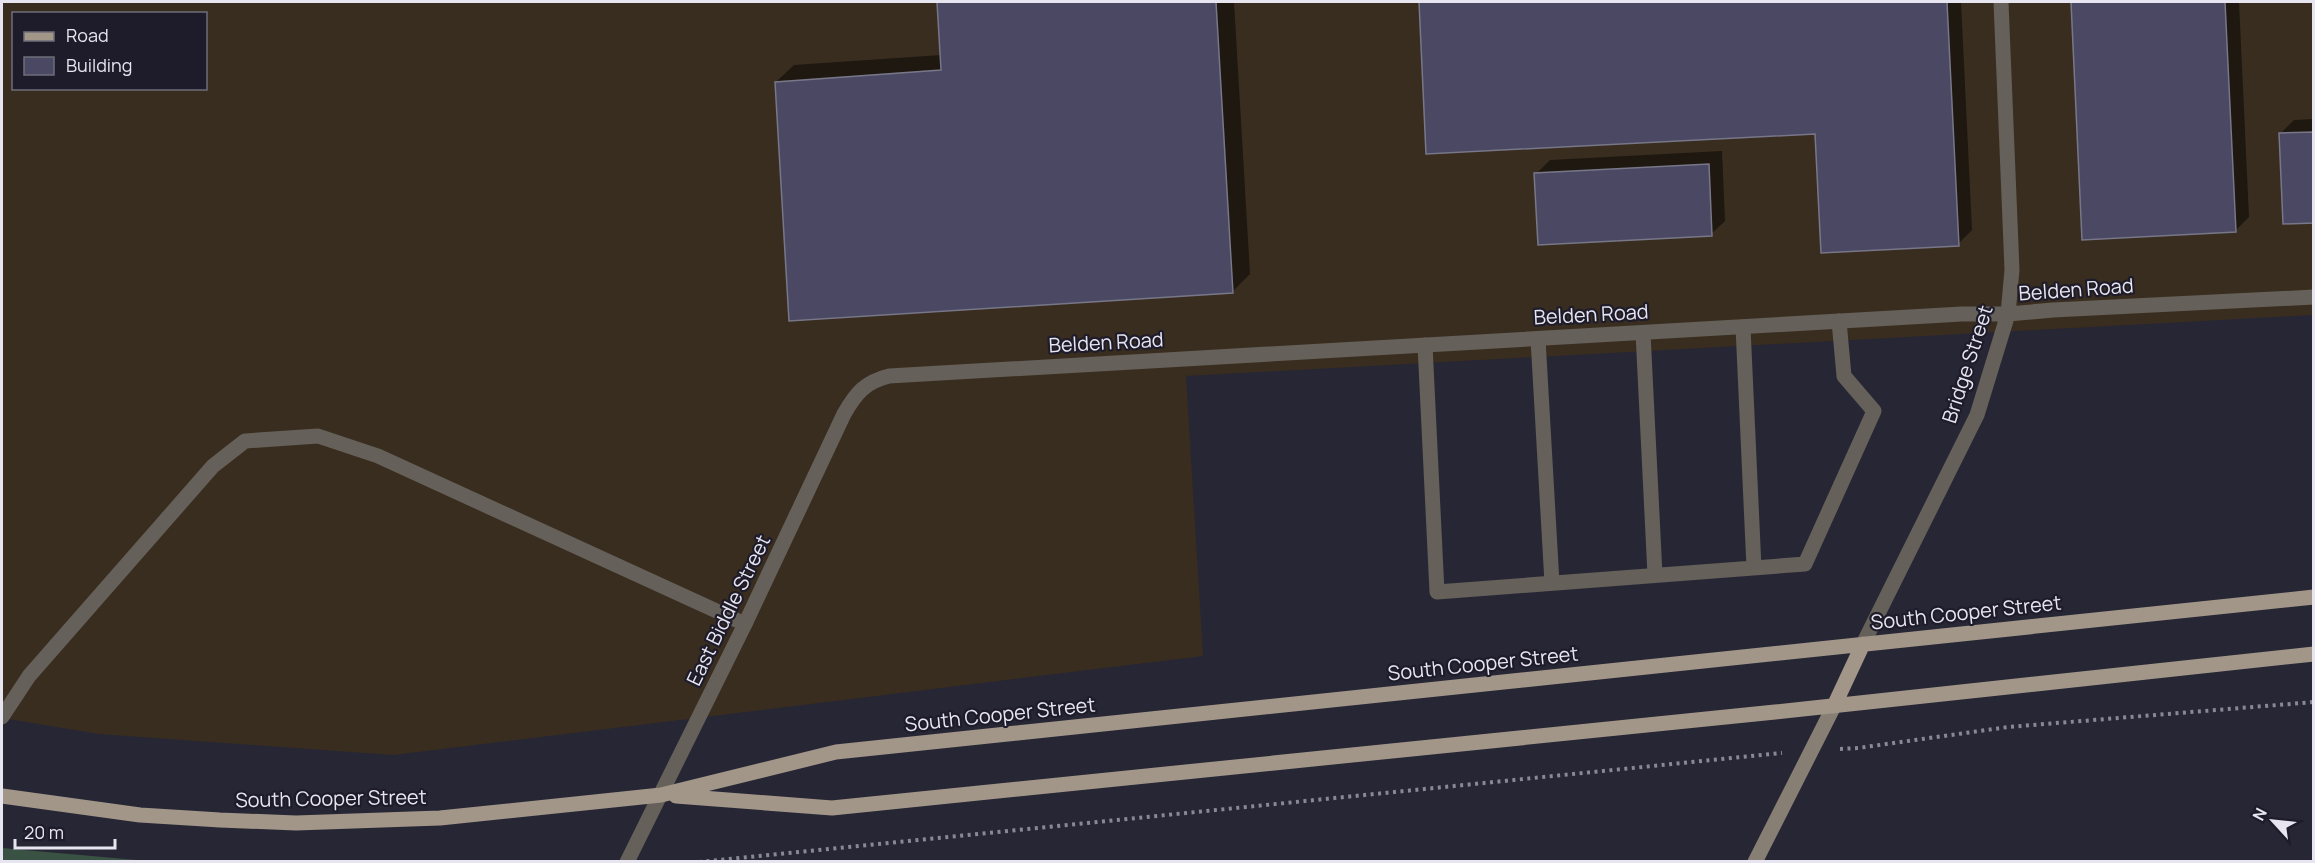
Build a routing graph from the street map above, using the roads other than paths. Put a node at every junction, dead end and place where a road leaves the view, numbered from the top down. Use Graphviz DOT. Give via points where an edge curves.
graph roads {
  1 [pos="2001,2"];
  2 [pos="2313,297"];
  3 [pos="2008,314"];
  4 [pos="1839,321"];
  5 [pos="1743,327"];
  6 [pos="1643,333"];
  7 [pos="1538,339"];
  8 [pos="1425,345"];
  9 [pos="872,381"];
  10 [pos="1754,568"];
  11 [pos="1654,575"];
  12 [pos="1552,583"];
  13 [pos="2313,597"];
  14 [pos="745,624"];
  15 [pos="1863,644"];
  16 [pos="2313,654"];
  17 [pos="1834,706"];
  18 [pos="2,717"];
  19 [pos="661,795"];
  20 [pos="2,796"];
  21 [pos="627,861"];
  22 [pos="1755,861"];
  1 -- 3 [label="street, Bridge Street" via="2012,270"];
  2 -- 3 [label="street, Belden Road"];
  3 -- 4 [label="street, Belden Road"];
  3 -- 15 [label="street, Bridge Street" via="1977,415"];
  4 -- 5 [label="street, Belden Road"];
  4 -- 10 [label="street" via="1844,376 1874,411 1805,564"];
  5 -- 6 [label="street, Belden Road"];
  5 -- 10 [label="street"];
  6 -- 7 [label="street, Belden Road"];
  6 -- 11 [label="street"];
  7 -- 8 [label="street, Belden Road"];
  7 -- 12 [label="street"];
  8 -- 9 [label="street, Belden Road" via="889,376"];
  8 -- 12 [label="street" via="1437,592"];
  9 -- 14 [label="street, East Biddle Street" via="854,397 844,414"];
  10 -- 11 [label="street"];
  11 -- 12 [label="street"];
  13 -- 15 [label="main road, South Cooper Street"];
  14 -- 18 [label="street" via="378,456 318,436 245,441 213,466 29,676"];
  14 -- 19 [label="street, East Biddle Street"];
  15 -- 17 [label="main road"];
  15 -- 19 [label="main road, South Cooper Street" via="836,752"];
  16 -- 17 [label="main road, South Cooper Street"];
  17 -- 19 [label="main road, South Cooper Street" via="832,808"];
  17 -- 22 [label="street"];
  19 -- 20 [label="main road, South Cooper Street" via="440,818 297,823 140,815"];
  19 -- 21 [label="street, East Biddle Street"];
}
